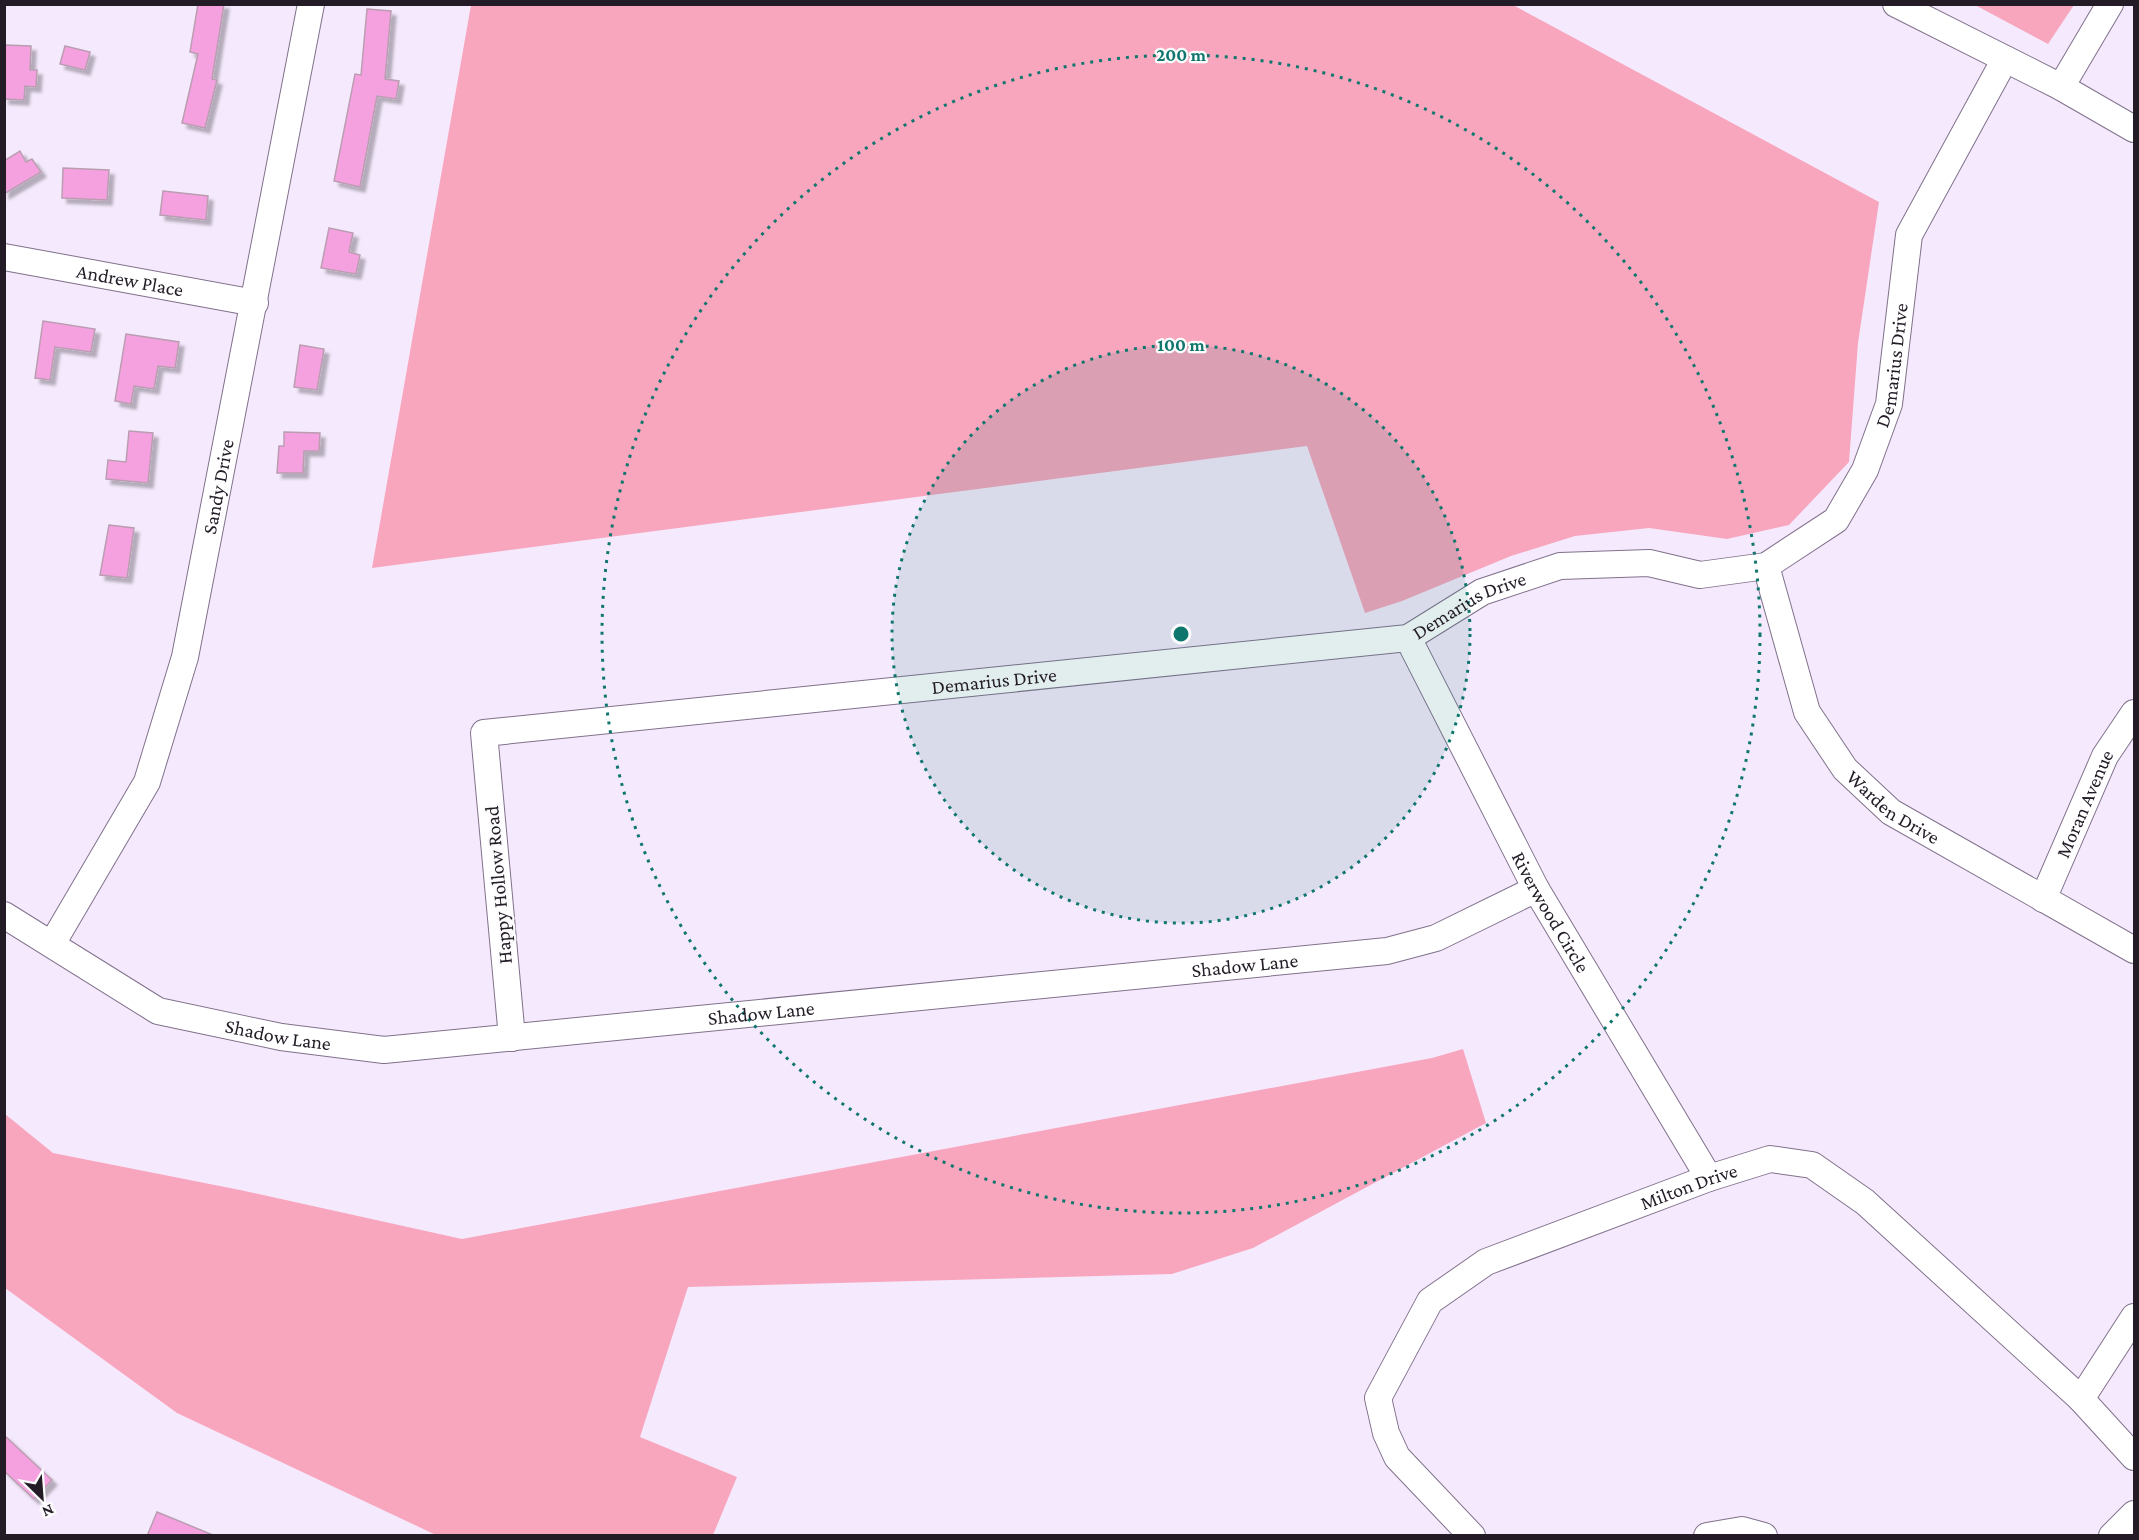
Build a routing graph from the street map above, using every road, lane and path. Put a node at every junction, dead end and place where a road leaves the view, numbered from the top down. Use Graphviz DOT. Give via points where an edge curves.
graph roads {
  1 [pos="312,4"];
  2 [pos="1896,4"];
  3 [pos="2110,4"];
  4 [pos="2005,59"];
  5 [pos="2061,87"];
  6 [pos="2134,129"];
  7 [pos="4,257"];
  8 [pos="255,303"];
  9 [pos="1766,566"];
  10 [pos="1408,638"];
  11 [pos="2134,713"];
  12 [pos="484,733"];
  13 [pos="1536,890"];
  14 [pos="2043,899"];
  15 [pos="4,915"];
  16 [pos="52,944"];
  17 [pos="2134,950"];
  18 [pos="512,1038"];
  19 [pos="1710,1178"];
  20 [pos="2134,1317"];
  21 [pos="2081,1399"];
  22 [pos="2134,1457"];
  23 [pos="2134,1514"];
  24 [pos="1472,1536"];
  25 [pos="1707,1536"];
  26 [pos="1764,1536"];
  27 [pos="2112,1536"];
  1 -- 8 [label="street, Sandy Drive"];
  2 -- 4 [label="street"];
  3 -- 5 [label="street"];
  4 -- 5 [label="street"];
  4 -- 9 [label="street, Demarius Drive" via="1909,235 1889,404 1865,470 1836,520"];
  5 -- 6 [label="street"];
  7 -- 8 [label="street, Andrew Place"];
  8 -- 16 [label="street, Sandy Drive" via="185,657 147,782"];
  9 -- 10 [label="street, Demarius Drive" via="1700,575 1649,563 1560,566 1482,592"];
  9 -- 14 [label="street, Warden Drive" via="1807,712 1845,770 1891,812"];
  10 -- 12 [label="street, Demarius Drive"];
  10 -- 13 [label="street, Riverwood Circle"];
  11 -- 14 [label="street, Moran Avenue" via="2105,756"];
  12 -- 18 [label="street, Happy Hollow Road"];
  13 -- 18 [label="street, Shadow Lane" via="1436,938 1387,951"];
  13 -- 19 [label="street, Riverwood Circle"];
  14 -- 17 [label="street, Warden Drive"];
  15 -- 16 [label="street, Shadow Lane"];
  16 -- 18 [label="street, Shadow Lane" via="158,1011 270,1035 384,1050"];
  19 -- 21 [label="street, Milton Drive" via="1770,1159 1812,1165 1865,1202"];
  19 -- 24 [label="street, Milton Drive" via="1486,1262 1430,1301 1378,1398 1386,1433 1397,1457"];
  20 -- 21 [label="street"];
  21 -- 22 [label="street, Milton Drive"];
  23 -- 27 [label="street"];
  25 -- 26 [label="street" via="1742,1530"];
}
